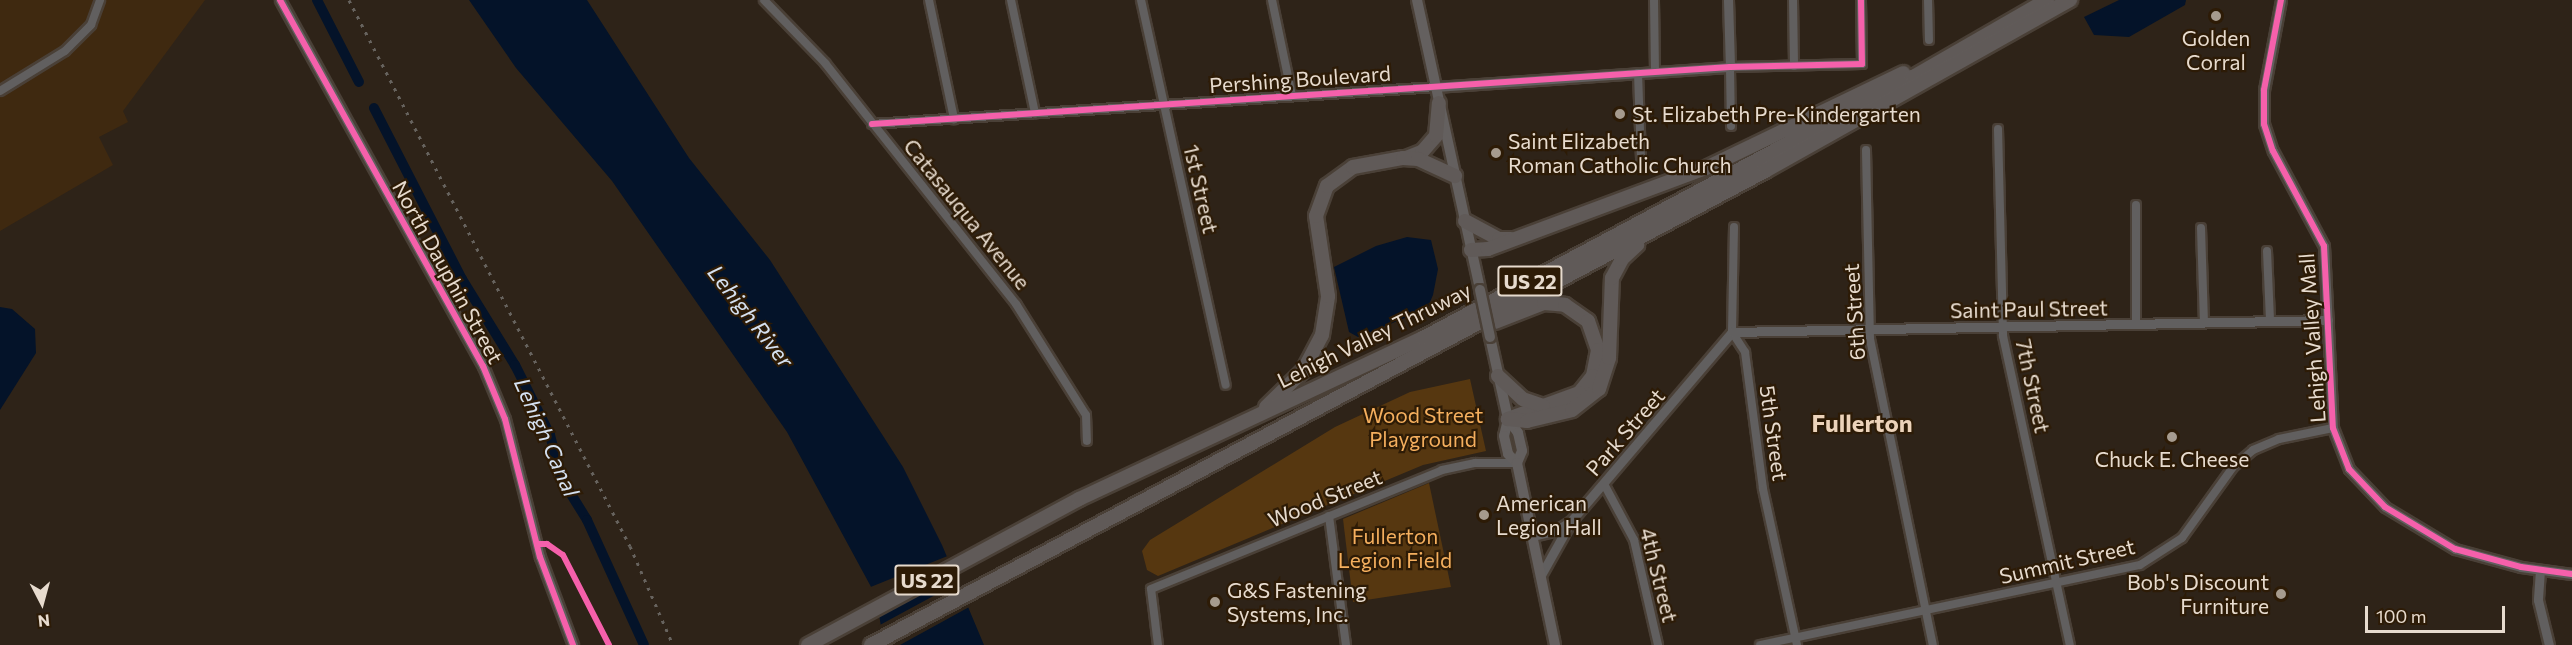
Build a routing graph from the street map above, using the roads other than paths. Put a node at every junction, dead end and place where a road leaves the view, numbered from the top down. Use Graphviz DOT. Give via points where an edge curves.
graph roads {
  1 [pos="100,0"];
  2 [pos="280,0"];
  3 [pos="764,0"];
  4 [pos="929,0"];
  5 [pos="1011,0"];
  6 [pos="1142,0"];
  7 [pos="1272,0"];
  8 [pos="1417,0"];
  9 [pos="1654,0"];
  10 [pos="1728,0"];
  11 [pos="1793,0"];
  12 [pos="1861,0"];
  13 [pos="1928,0"];
  14 [pos="2048,0"];
  15 [pos="2070,0"];
  16 [pos="2280,0"];
  17 [pos="2003,25"];
  18 [pos="1929,40"];
  19 [pos="1794,66"];
  20 [pos="1730,68"];
  21 [pos="1655,72"];
  22 [pos="1638,74"];
  23 [pos="1436,87"];
  24 [pos="0,92"];
  25 [pos="1292,96"];
  26 [pos="1439,103"];
  27 [pos="1164,105"];
  28 [pos="1035,113"];
  29 [pos="954,119"];
  30 [pos="872,124"];
  31 [pos="1731,126"];
  32 [pos="1998,129"];
  33 [pos="1866,150"];
  34 [pos="1403,158"];
  35 [pos="1641,160"];
  36 [pos="1765,171"];
  37 [pos="1455,176"];
  38 [pos="2136,205"];
  39 [pos="1465,221"];
  40 [pos="1734,226"];
  41 [pos="2201,228"];
  42 [pos="1513,239"];
  43 [pos="1471,250"];
  44 [pos="2267,251"];
  45 [pos="2328,320"];
  46 [pos="2270,321"];
  47 [pos="2204,323"];
  48 [pos="2136,325"];
  49 [pos="2002,328"];
  50 [pos="1870,331"];
  51 [pos="1732,332"];
  52 [pos="1418,354"];
  53 [pos="1498,376"];
  54 [pos="1226,385"];
  55 [pos="1545,406"];
  56 [pos="1254,417"];
  57 [pos="1508,419"];
  58 [pos="2333,428"];
  59 [pos="1087,441"];
  60 [pos="1517,463"];
  61 [pos="1604,484"];
  62 [pos="1329,516"];
  63 [pos="1571,521"];
  64 [pos="1532,537"];
  65 [pos="2540,570"];
  66 [pos="2572,574"];
  67 [pos="1540,577"];
  68 [pos="2057,582"];
  69 [pos="1926,610"];
  70 [pos="1796,641"];
  71 [pos="573,645"];
  72 [pos="808,645"];
  73 [pos="871,645"];
  74 [pos="1158,645"];
  75 [pos="1346,645"];
  76 [pos="1555,645"];
  77 [pos="1658,645"];
  78 [pos="1760,645"];
  79 [pos="1933,645"];
  80 [pos="2070,645"];
  81 [pos="2549,645"];
  1 -- 24 [label="street" via="91,25 65,51"];
  2 -- 71 [label="street, North Dauphin Street" via="486,372 516,456 540,557"];
  3 -- 30 [label="street, Catasauqua Avenue" via="825,63"];
  4 -- 29 [label="street"];
  5 -- 28 [label="street"];
  6 -- 27 [label="street, 1st Street"];
  7 -- 25 [label="street"];
  8 -- 23 [label="main road"];
  9 -- 21 [label="street"];
  10 -- 20 [label="street"];
  11 -- 19 [label="street"];
  12 -- 19 [label="street" via="1862,64"];
  13 -- 18 [label="street"];
  14 -- 17 [label="highway, Lehigh Valley Thruway / US 22"];
  15 -- 36 [label="highway, Lehigh Valley Thruway / US 22"];
  16 -- 45 [label="street, Lehigh Valley Mall" via="2264,90 2265,124 2273,151 2324,246"];
  17 -- 42 [label="highway" via="1706,168"];
  17 -- 56 [label="highway, Lehigh Valley Thruway / US 22" via="1903,83 1423,338"];
  19 -- 20 [label="street"];
  20 -- 21 [label="street, Pershing Boulevard"];
  20 -- 31 [label="street"];
  21 -- 22 [label="street, Pershing Boulevard"];
  22 -- 23 [label="street, Pershing Boulevard"];
  22 -- 35 [label="street"];
  23 -- 25 [label="street, Pershing Boulevard"];
  23 -- 26 [label="main road"];
  25 -- 27 [label="street, Pershing Boulevard"];
  26 -- 34 [label="highway" via="1436,136 1422,152"];
  26 -- 37 [label="main road"];
  27 -- 28 [label="street, Pershing Boulevard"];
  27 -- 54 [label="street, 1st Street"];
  28 -- 29 [label="street, Pershing Boulevard"];
  29 -- 30 [label="street, Pershing Boulevard"];
  30 -- 59 [label="street, Catasauqua Avenue" via="1016,304 1086,415"];
  32 -- 49 [label="street, 7th Street"];
  33 -- 50 [label="street, 6th Street"];
  34 -- 37 [label="highway" via="1424,162"];
  34 -- 56 [label="highway" via="1353,167 1332,180 1323,192 1316,216 1328,296 1322,335 1303,370"];
  36 -- 52 [label="highway, Lehigh Valley Thruway / US 22"];
  36 -- 57 [label="highway" via="1632,248 1622,259 1610,284 1608,366 1593,396 1565,413 1527,421"];
  37 -- 39 [label="main road"];
  38 -- 48 [label="street"];
  39 -- 42 [label="highway" via="1500,239"];
  39 -- 43 [label="main road"];
  40 -- 51 [label="street, 5th Street"];
  41 -- 47 [label="street"];
  42 -- 43 [label="highway" via="1488,249"];
  43 -- 53 [label="main road, bridge"];
  44 -- 46 [label="street"];
  45 -- 46 [label="street, Saint Paul Street"];
  45 -- 58 [label="street, Lehigh Valley Mall"];
  46 -- 47 [label="street, Saint Paul Street"];
  47 -- 48 [label="street, Saint Paul Street"];
  48 -- 49 [label="street, Saint Paul Street"];
  49 -- 50 [label="street, Saint Paul Street"];
  49 -- 68 [label="street, 7th Street"];
  50 -- 51 [label="street, Saint Paul Street"];
  50 -- 69 [label="street, 6th Street"];
  51 -- 61 [label="street, Park Street"];
  51 -- 70 [label="street, 5th Street" via="1745,352 1763,489"];
  52 -- 55 [label="highway" via="1544,303 1565,305 1583,316 1591,328 1598,364 1580,393"];
  52 -- 73 [label="highway, Lehigh Valley Thruway / US 22"];
  53 -- 55 [label="highway" via="1523,399"];
  53 -- 57 [label="main road"];
  55 -- 57 [label="highway"];
  56 -- 72 [label="highway, Lehigh Valley Thruway / US 22" via="1047,516"];
  57 -- 60 [label="main road" via="1518,433 1522,451"];
  58 -- 65 [label="street, Lehigh Valley Mall" via="2349,469 2385,507 2455,549"];
  58 -- 68 [label="street, Summit Street" via="2279,439 2253,450 2233,468 2182,538 2157,556 2140,565"];
  60 -- 62 [label="street, Wood Street" via="1502,460 1452,467"];
  60 -- 64 [label="main road"];
  61 -- 63 [label="street, Park Street"];
  61 -- 77 [label="street, 4th Street" via="1634,540"];
  62 -- 74 [label="street, Wood Street" via="1151,589"];
  62 -- 75 [label="street"];
  63 -- 64 [label="street, Park Street" via="1557,530"];
  63 -- 67 [label="street"];
  64 -- 67 [label="main road"];
  65 -- 66 [label="street, Lehigh Valley Mall"];
  65 -- 81 [label="street" via="2538,600"];
  67 -- 76 [label="main road"];
  68 -- 69 [label="street, Summit Street"];
  68 -- 80 [label="street, 7th Street"];
  69 -- 70 [label="street, Summit Street"];
  69 -- 79 [label="street, 6th Street"];
  70 -- 78 [label="street, Summit Street"];
}
